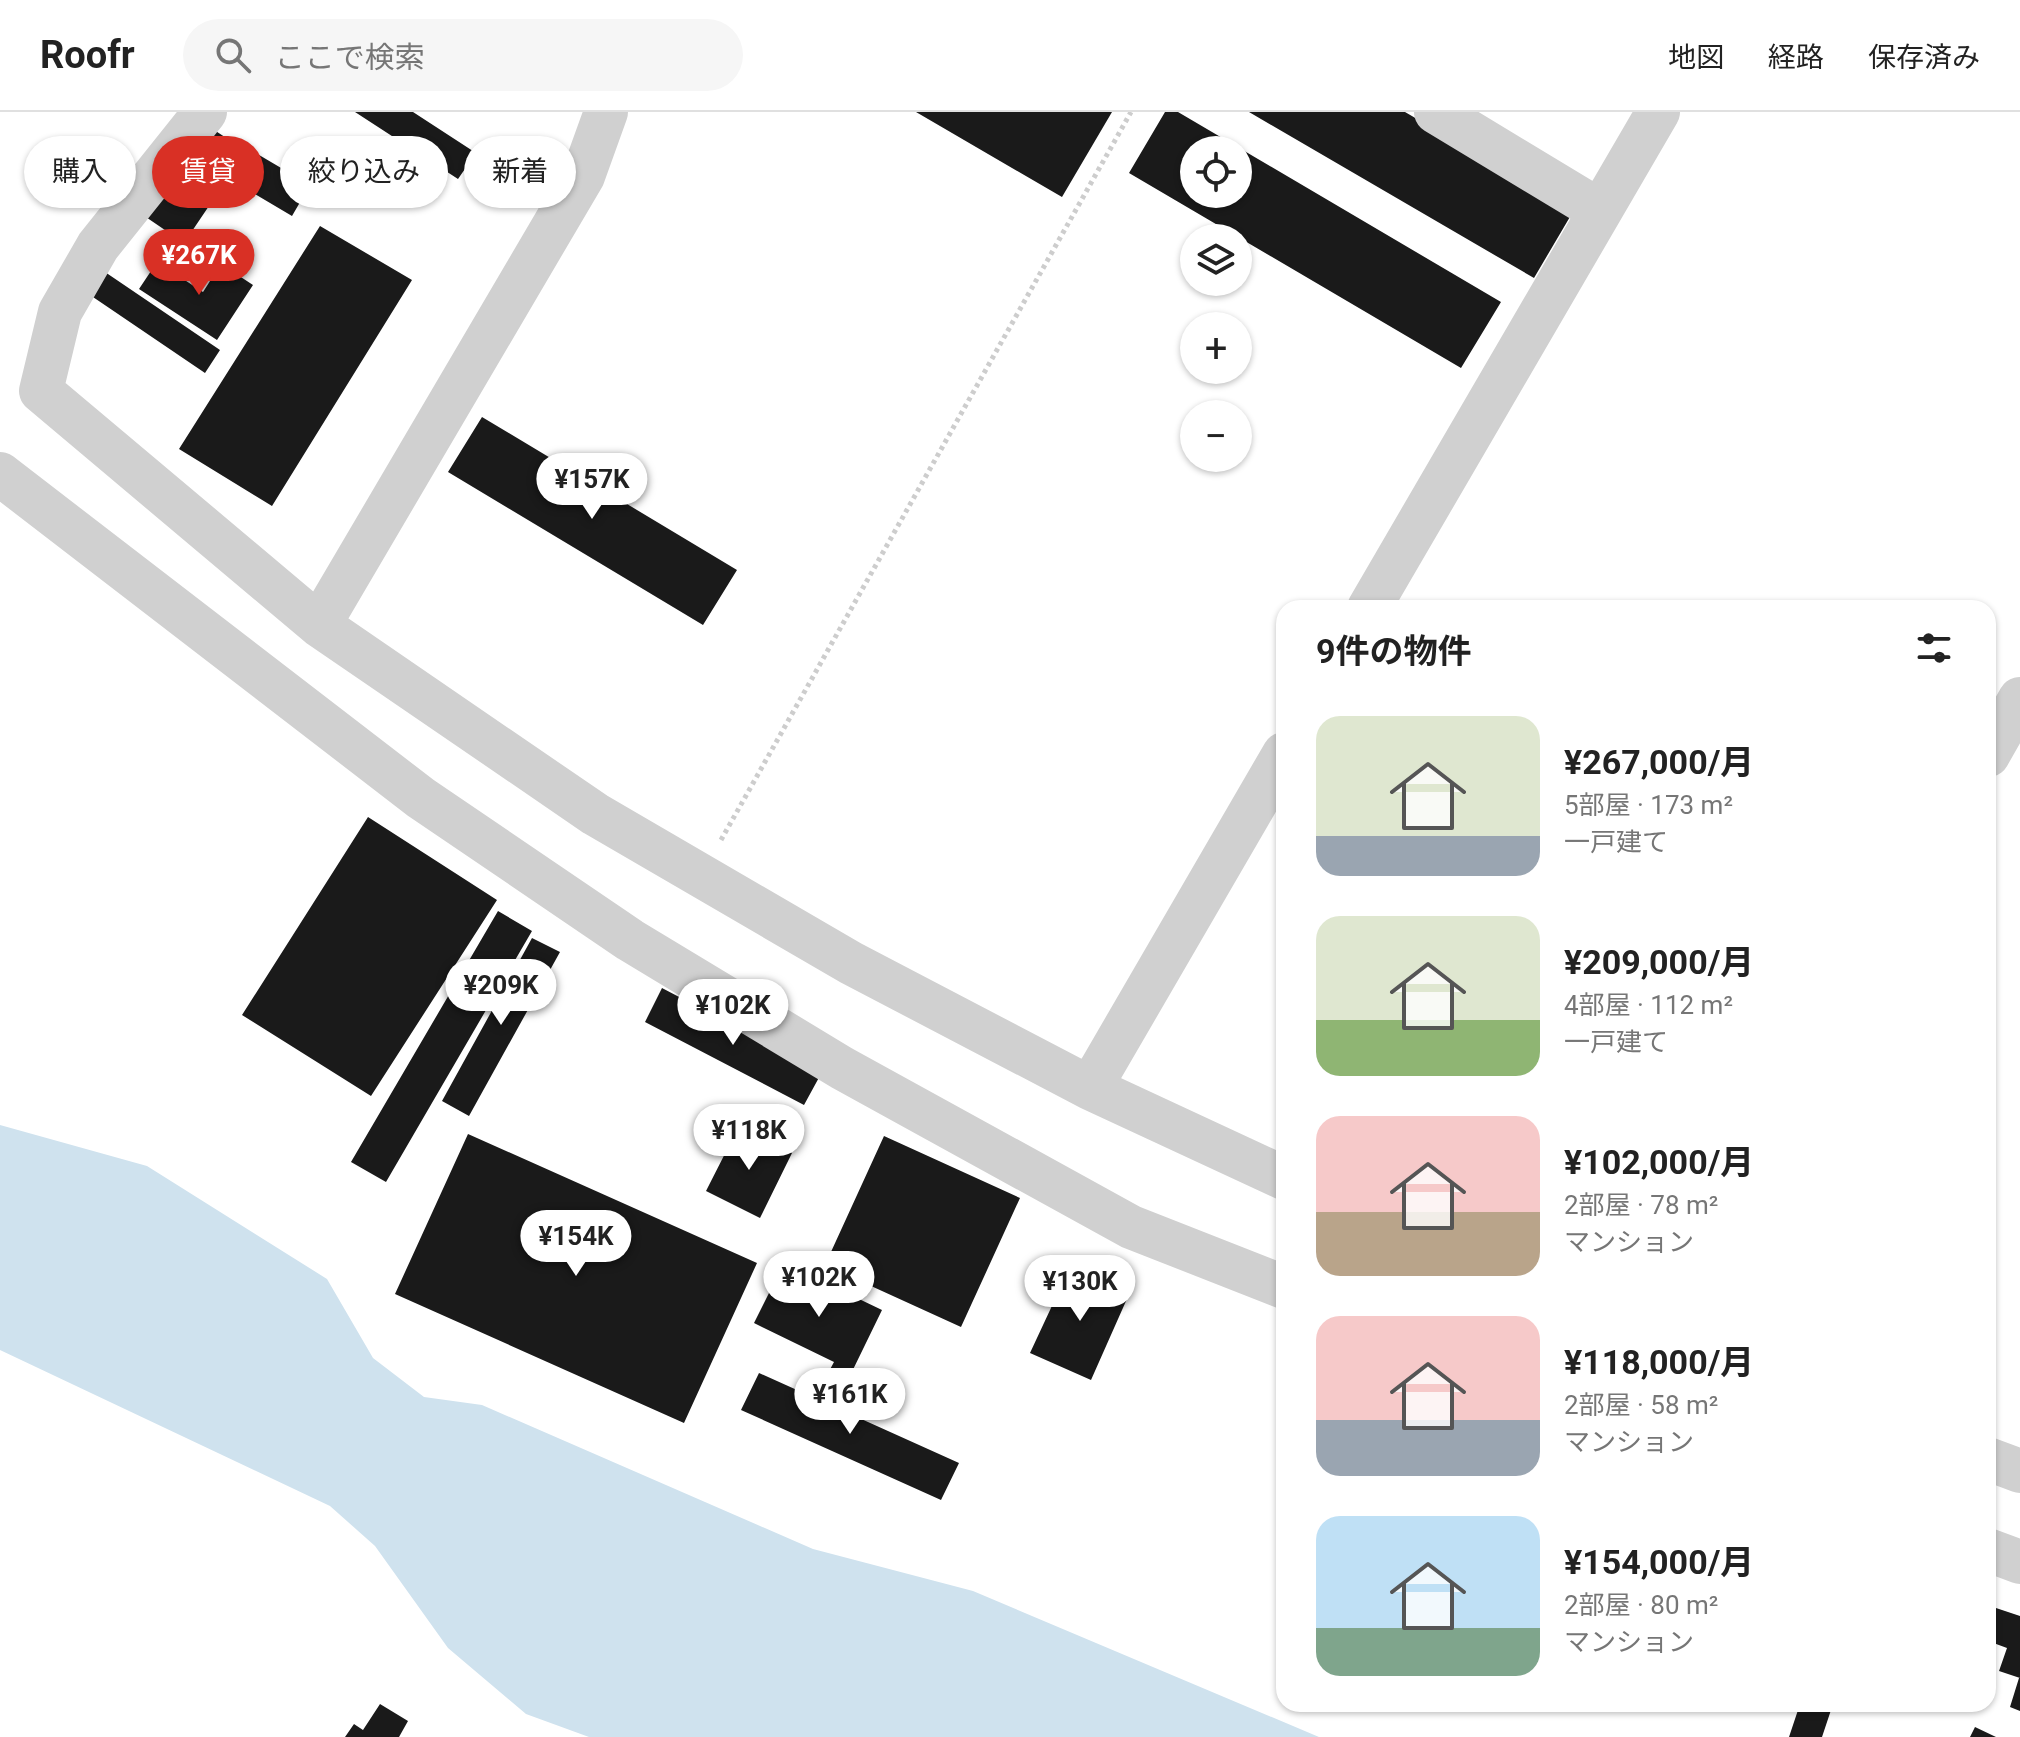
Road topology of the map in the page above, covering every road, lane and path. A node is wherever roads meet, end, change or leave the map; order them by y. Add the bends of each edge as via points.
1 (205, 112) edge
2 (606, 112) edge
3 (1131, 112) edge
4 (1436, 112) edge
5 (1658, 112) edge
6 (1600, 211) junction
7 (0, 474) edge
8 (1374, 600) edge
9 (319, 625) junction
10 (2020, 699) edge
11 (1996, 741) edge
12 (1276, 768) edge
13 (701, 875) junction
14 (1090, 1088) junction
15 (1276, 1174) edge
16 (1276, 1284) edge
17 (1996, 1462) edge
18 (2020, 1471) edge
19 (1996, 1553) edge
20 (2020, 1562) edge

1 - 9 street via 98,246 60,312 41,391
2 - 9 street via 583,176
3 - 13 path
4 - 6 street
5 - 6 street
6 - 8 street
7 - 16 street via 421,798 630,940 842,1068 1131,1227
9 - 13 street via 595,814
10 - 11 street
12 - 14 street
13 - 14 street via 851,963
14 - 15 street
17 - 18 street
19 - 20 street

